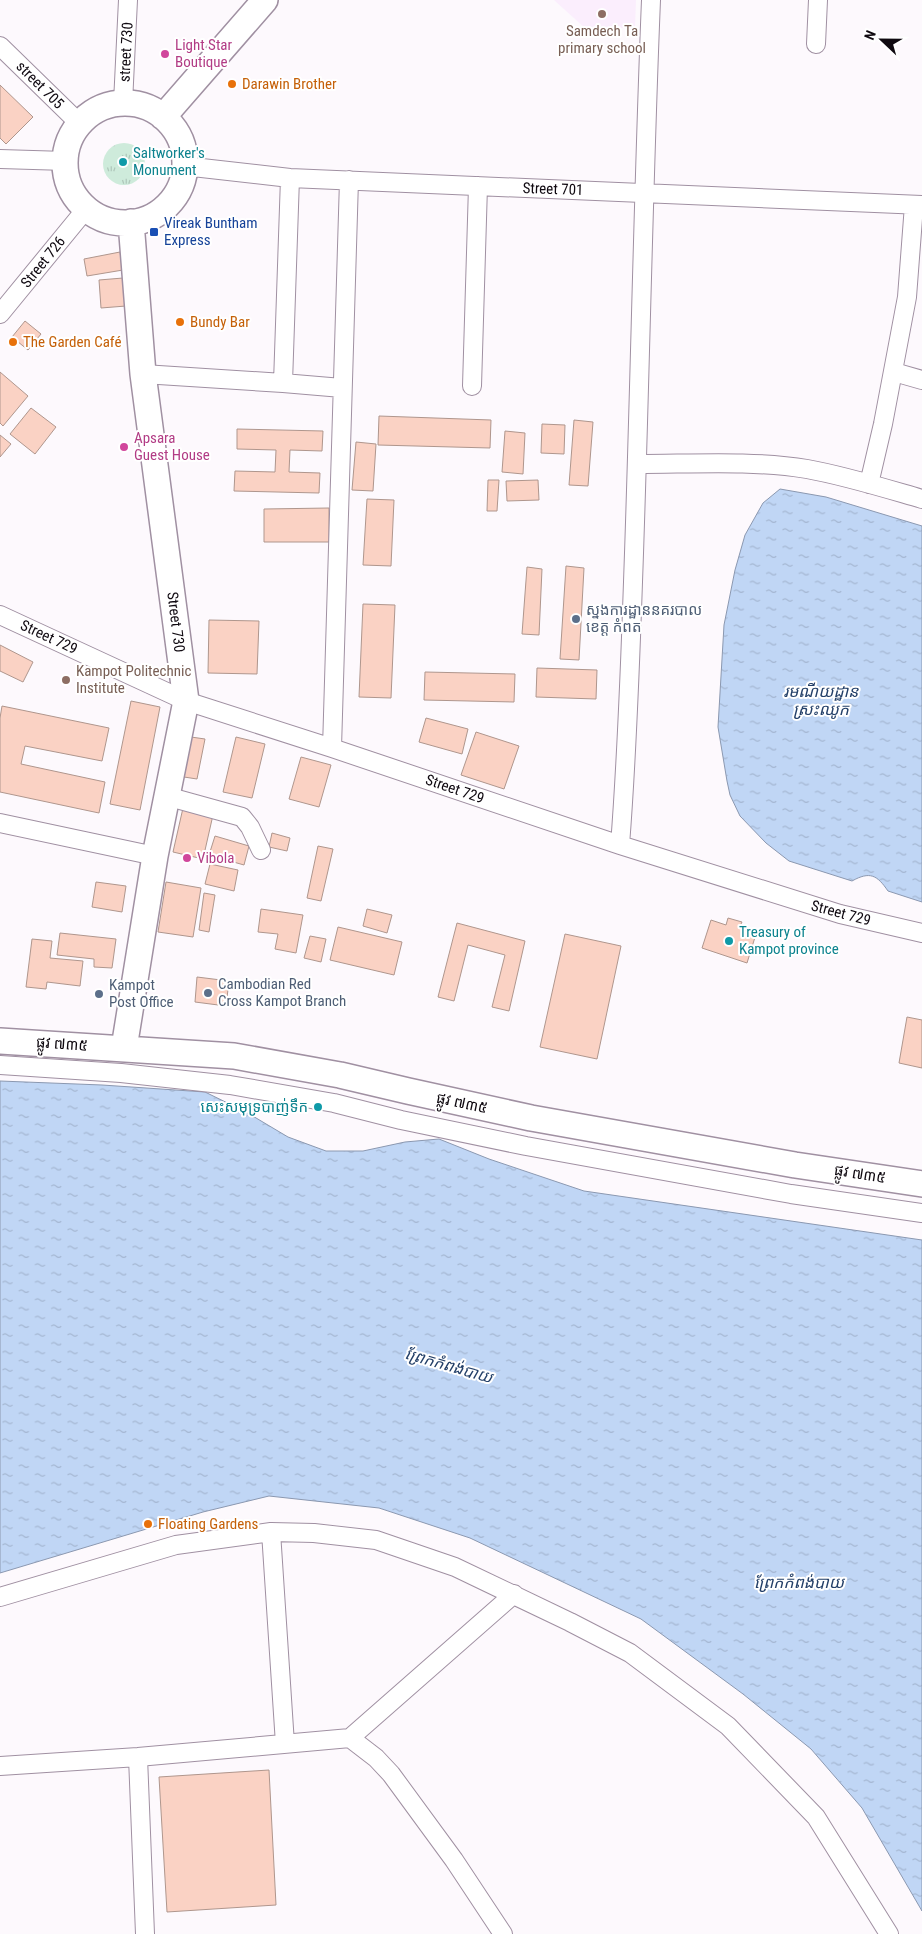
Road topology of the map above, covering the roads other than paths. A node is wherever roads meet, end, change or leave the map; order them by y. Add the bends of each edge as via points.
1 (128, 0) edge
2 (265, 0) edge
3 (651, 0) edge
4 (818, 0) edge
5 (816, 44) dead end
6 (0, 46) edge
7 (123, 103) junction
8 (163, 117) junction
9 (80, 124) junction
10 (0, 159) edge
11 (66, 161) junction
12 (184, 166) junction
13 (290, 178) junction
14 (349, 180) junction
15 (478, 186) junction
16 (644, 193) junction
17 (918, 205) edge
18 (86, 209) junction
19 (131, 222) junction
20 (0, 314) edge
21 (894, 372) junction
22 (143, 374) junction
23 (922, 380) edge
24 (283, 383) junction
25 (472, 386) dead end
26 (342, 388) junction
27 (638, 464) junction
28 (869, 484) junction
29 (922, 499) edge
30 (0, 614) edge
31 (186, 701) junction
32 (332, 748) junction
33 (166, 796) junction
34 (0, 823) edge
35 (620, 845) junction
36 (261, 850) dead end
37 (155, 856) junction
38 (922, 933) edge
39 (0, 1041) edge
40 (124, 1048) junction
41 (0, 1065) edge
42 (922, 1184) edge
43 (922, 1213) edge
44 (271, 1532) junction
45 (514, 1594) junction
46 (0, 1597) edge
47 (350, 1738) junction
48 (286, 1744) junction
49 (138, 1757) junction
50 (0, 1766) edge
51 (145, 1934) edge
52 (503, 1934) edge
53 (889, 1934) edge

1 - 7 street, street 730
2 - 8 street
3 - 16 street
4 - 5 street
6 - 9 street, street 705
7 - 8 street via 143,106
7 - 9 street via 101,108
8 - 12 street via 179,137 184,151
9 - 11 street via 69,142
10 - 11 street
11 - 18 street via 69,183
12 - 13 street, Street 701
12 - 19 street via 179,188 167,205 154,215
13 - 14 street, Street 701
13 - 24 street
14 - 15 street, Street 701
14 - 26 street
15 - 16 street, Street 701
15 - 25 street
16 - 17 street, Street 701
16 - 27 street
17 - 21 street
18 - 19 street via 110,221
18 - 20 street, Street 726
19 - 22 street, Street 730
21 - 23 street
21 - 28 street
22 - 24 street
22 - 31 street, Street 730
24 - 26 street
26 - 32 street
27 - 28 street via 746,464 806,469
27 - 35 street via 626,777
28 - 29 street
30 - 31 street, Street 729
31 - 32 street, Street 729
31 - 33 street, Street 730
32 - 35 street, Street 729
33 - 36 street via 242,817
33 - 37 street, Street 730
34 - 37 street
35 - 38 street, Street 729 via 840,914
37 - 40 street, Street 730
39 - 40 street, ផ្លូវ ៧៣៥
40 - 42 street, ផ្លូវ ៧៣៥ via 272,1062 531,1118
41 - 43 street via 121,1073 248,1088 334,1103 526,1146 791,1194
44 - 45 street via 376,1540 455,1567
44 - 46 street via 176,1545
44 - 48 street
45 - 47 street
45 - 53 street via 630,1653 728,1726 816,1817
47 - 48 street
47 - 52 street via 391,1774
48 - 49 street
49 - 50 street
49 - 51 street

